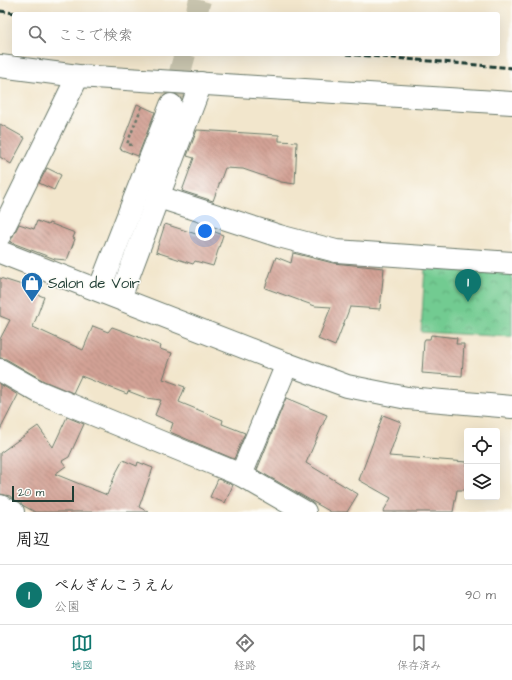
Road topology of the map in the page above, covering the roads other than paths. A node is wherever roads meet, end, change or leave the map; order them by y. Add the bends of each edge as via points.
1 (0, 66) edge
2 (78, 76) junction
3 (201, 83) junction
4 (512, 103) edge
5 (171, 104) tunnel mouth
6 (159, 197) junction
7 (1, 230) edge
8 (0, 252) edge
9 (512, 263) edge
10 (99, 290) junction
11 (120, 298) junction
12 (287, 364) junction
13 (0, 370) edge
14 (512, 407) edge
15 (241, 475) junction
16 (0, 506) edge
17 (13, 512) edge
18 (304, 512) edge

1 - 2 street
2 - 3 street
2 - 7 street
3 - 4 street
3 - 6 street
5 - 10 street
6 - 9 street via 279,236 336,251
6 - 11 street
8 - 10 street
10 - 11 street
11 - 12 street
12 - 14 street via 347,386 407,398
12 - 15 street
13 - 15 street via 39,392
15 - 18 street
16 - 17 street

